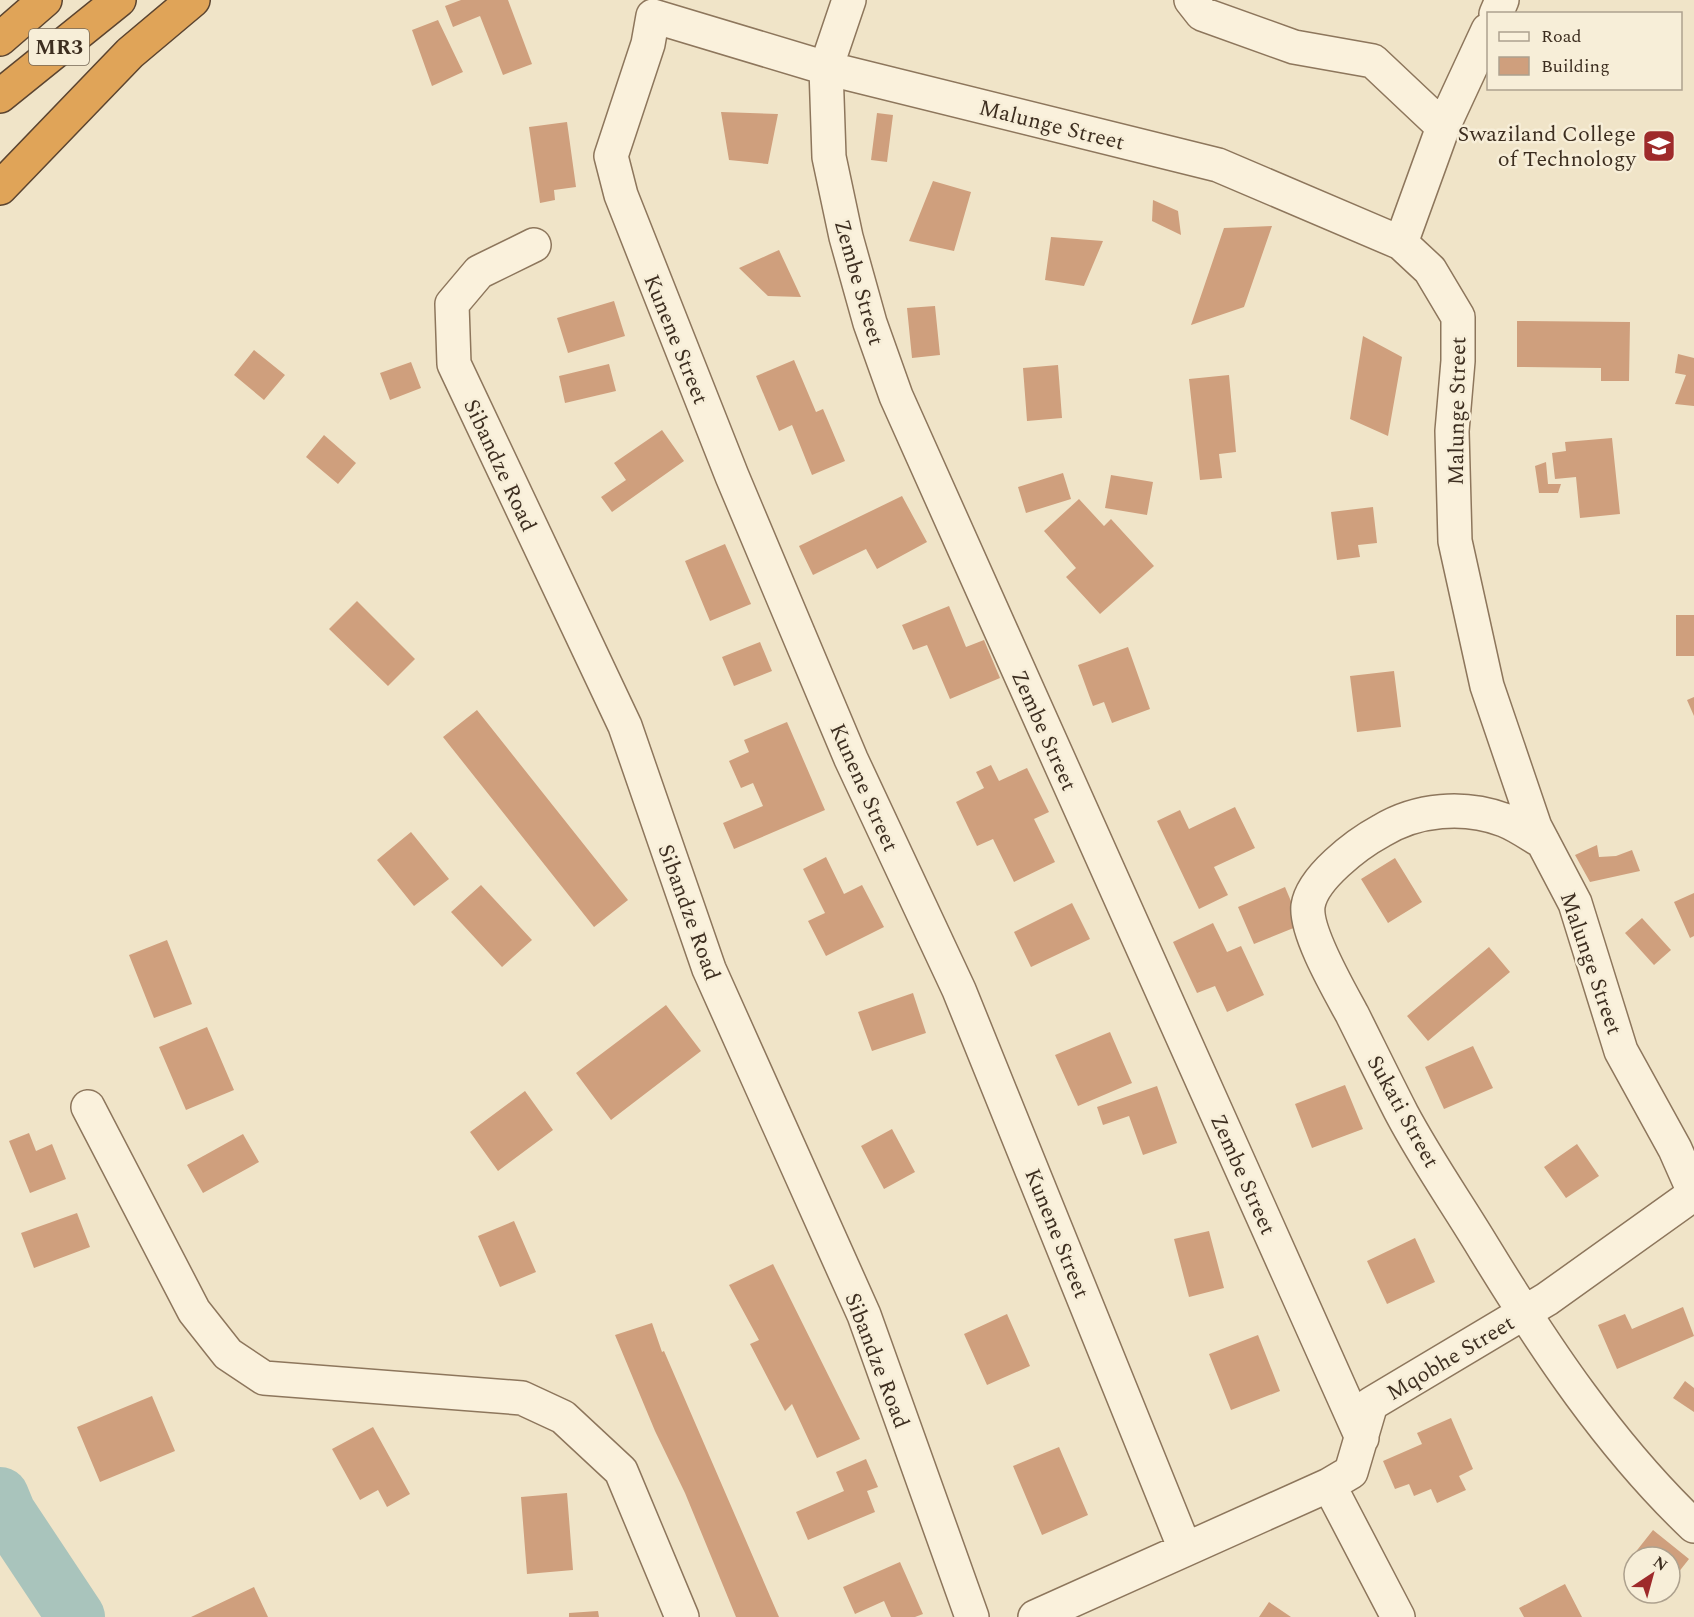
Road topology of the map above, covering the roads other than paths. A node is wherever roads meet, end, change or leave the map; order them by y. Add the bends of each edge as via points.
1 (45, 0) edge
2 (119, 0) edge
3 (193, 0) edge
4 (849, 0) edge
5 (1191, 0) edge
6 (653, 16) joint
7 (1487, 32) edge
8 (0, 39) edge
9 (826, 68) junction
10 (0, 96) edge
11 (1443, 127) junction
12 (0, 188) edge
13 (1401, 243) junction
14 (534, 245) dead end
15 (1543, 842) junction
16 (88, 1107) dead end
17 (1694, 1193) edge
18 (1523, 1313) junction
19 (1362, 1438) junction
20 (1329, 1485) junction
21 (1694, 1526) edge
22 (1185, 1550) junction
23 (682, 1617) edge
24 (972, 1617) edge
25 (1035, 1617) edge
26 (1398, 1617) edge

1 - 8 highway, MR3
2 - 10 highway, MR3
3 - 12 highway via 130,53
4 - 9 street, Zembe Street
5 - 11 street via 1202,14 1294,48 1373,61
6 - 9 street, Malunge Street
6 - 22 street, Kunene Street via 648,44 611,156 621,195 732,476 846,748 959,990
7 - 11 street
9 - 13 street, Malunge Street via 1218,165
9 - 19 street, Zembe Street via 829,157 846,237 896,396
11 - 13 street
13 - 15 street, Malunge Street via 1430,270 1458,317 1452,431 1455,541 1486,686
14 - 24 street, Sibandze Road via 479,272 452,304 454,364 625,726 710,969 864,1315
15 - 17 street, Malunge Street via 1575,903 1621,1051 1675,1149
15 - 18 street, Sukati Street via 1505,820 1468,810 1429,813 1395,822 1364,841 1325,876 1313,890 1308,906 1309,921 1327,964 1403,1116
16 - 23 street via 194,1311 228,1354 264,1378 522,1398 563,1417 621,1471
17 - 18 street, Mqobhe Street
18 - 19 street, Mqobhe Street via 1371,1404
18 - 21 street, Sukati Street via 1576,1391
19 - 20 street, Mqobhe Street via 1351,1472
20 - 22 street, Mqobhe Street
20 - 26 street
22 - 25 street, Mqobhe Street

